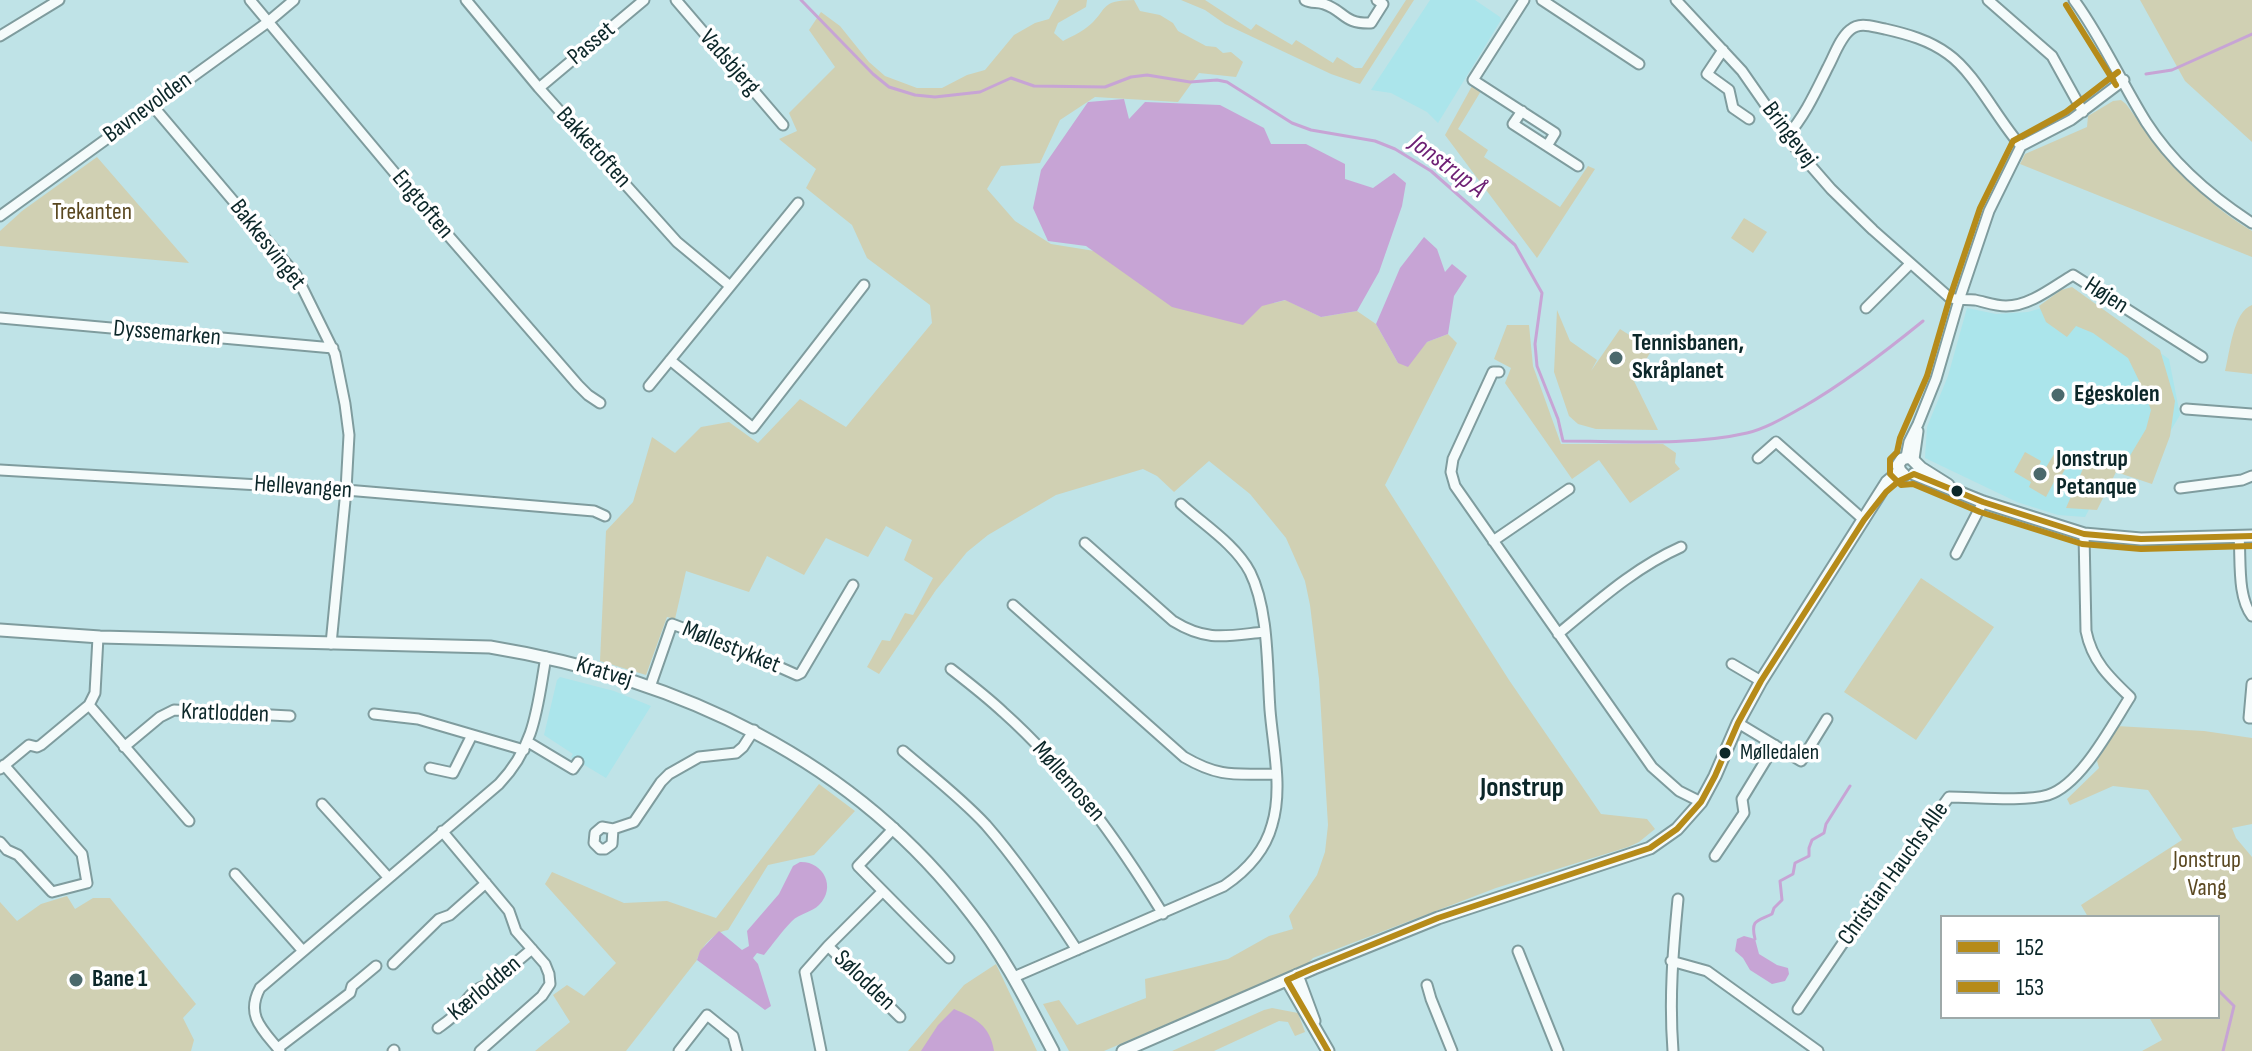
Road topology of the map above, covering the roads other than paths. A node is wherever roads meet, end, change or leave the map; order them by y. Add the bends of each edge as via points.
1 (59, 0) edge
2 (250, 0) edge
3 (294, 0) edge
4 (466, 0) edge
5 (644, 0) edge
6 (676, 0) edge
7 (1305, 0) edge
8 (1377, 0) edge
9 (1524, 0) edge
10 (1542, 0) edge
11 (1676, 0) edge
12 (1988, 0) edge
13 (2074, 0) edge
14 (268, 22) junction
15 (0, 36) edge
16 (1723, 50) junction
17 (1639, 64) dead end
18 (2124, 80) junction
19 (539, 88) junction
20 (152, 105) junction
21 (1522, 111) junction
22 (2083, 112) junction
23 (1749, 119) dead end
24 (783, 125) dead end
25 (1787, 136) junction
26 (1547, 146) junction
27 (2021, 146) junction
28 (1578, 166) dead end
29 (798, 203) dead end
30 (0, 216) edge
31 (2252, 223) edge
32 (1910, 264) junction
33 (864, 285) dead end
34 (730, 286) junction
35 (1959, 300) junction
36 (1866, 308) dead end
37 (0, 318) edge
38 (333, 348) junction
39 (2202, 357) dead end
40 (670, 360) junction
41 (1499, 372) dead end
42 (649, 386) dead end
43 (600, 403) dead end
44 (2186, 409) dead end
45 (2252, 414) edge
46 (1758, 458) dead end
47 (1909, 467) junction
48 (0, 470) edge
49 (2252, 476) edge
50 (2180, 488) dead end
51 (1569, 489) dead end
52 (346, 490) junction
53 (1983, 502) junction
54 (1181, 504) dead end
55 (605, 516) dead end
56 (1864, 520) junction
57 (2084, 534) junction
58 (2239, 536) junction
59 (2252, 536) edge
60 (1493, 541) junction
61 (1085, 543) dead end
62 (1681, 547) dead end
63 (1956, 554) dead end
64 (853, 585) dead end
65 (1013, 605) dead end
66 (2252, 616) edge
67 (0, 630) edge
68 (1264, 632) junction
69 (1558, 634) junction
70 (98, 637) junction
71 (331, 644) junction
72 (546, 657) junction
73 (1732, 664) dead end
74 (951, 669) dead end
75 (1761, 681) junction
76 (2252, 684) edge
77 (650, 687) junction
78 (89, 705) junction
79 (374, 714) dead end
80 (290, 716) dead end
81 (2252, 718) edge
82 (1827, 719) dead end
83 (1738, 723) junction
84 (754, 730) junction
85 (472, 735) junction
86 (1775, 745) junction
87 (526, 746) junction
88 (124, 747) junction
89 (903, 751) dead end
90 (578, 762) dead end
91 (2, 767) edge
92 (430, 768) dead end
93 (1275, 774) junction
94 (1701, 802) junction
95 (322, 804) dead end
96 (189, 821) dead end
97 (894, 828) junction
98 (613, 829) dead end
99 (442, 831) junction
100 (0, 842) edge
101 (1715, 856) dead end
102 (235, 874) dead end
103 (388, 877) junction
104 (486, 883) junction
105 (882, 892) junction
106 (1678, 899) dead end
107 (1163, 914) junction
108 (828, 946) junction
109 (532, 949) junction
110 (1077, 950) junction
111 (303, 951) junction
112 (1518, 951) dead end
113 (949, 958) dead end
114 (1671, 961) junction
115 (393, 964) dead end
116 (376, 966) dead end
117 (1014, 977) junction
118 (1292, 978) junction
119 (1427, 985) dead end
120 (1798, 1009) dead end
121 (900, 1017) dead end
122 (438, 1028) dead end
123 (279, 1050) edge
124 (480, 1051) edge
125 (679, 1051) edge
126 (737, 1051) edge
127 (821, 1051) edge
128 (1053, 1051) edge
129 (1123, 1051) edge
130 (1328, 1051) edge
131 (1452, 1051) edge
132 (1558, 1051) edge
133 (1673, 1051) edge
134 (1818, 1051) edge

1 - 15 street
2 - 14 street, Engtoften
3 - 14 street, Bavnevolden
4 - 19 street, Bakketoften
5 - 19 street, Passet
6 - 24 street, Vadsbjerg
7 - 8 street via 1323,3 1355,24 1371,23 1383,4
9 - 21 street via 1473,80
10 - 17 street
11 - 16 street, Bringevej
12 - 22 street via 2052,56
13 - 18 street
14 - 20 street, Bavnevolden
14 - 43 street, Engtoften via 481,275
16 - 23 street via 1707,74 1729,90 1733,108
16 - 25 street, Bringevej
18 - 22 street
18 - 31 street via 2170,154 2225,206
19 - 34 street, Bakketoften via 677,242
20 - 30 street, Bavnevolden
20 - 38 street, Bakkesvinget via 296,275
21 - 26 street via 1555,133
21 - 26 street via 1513,124
22 - 27 street
25 - 27 street via 1838,47 1862,24 1906,34 1951,56
25 - 32 street, Bringevej via 1846,204
26 - 28 street
27 - 35 street via 1989,211
29 - 34 street
32 - 35 street, Bringevej
32 - 36 street
33 - 40 street via 753,428
34 - 40 street
35 - 39 street, Højen via 2017,304 2073,275
35 - 47 street
37 - 38 street, Dyssemarken
38 - 52 street, Bakkesvinget via 349,435
40 - 42 street
41 - 60 street via 1493,372 1451,472
44 - 45 street
46 - 56 street via 1776,442
47 - 53 street
47 - 56 street via 1887,482
48 - 52 street, Hellevangen
49 - 50 street
51 - 60 street
52 - 55 street, Hellevangen
52 - 71 street, Bakkesvinget
53 - 57 street
53 - 63 street
54 - 68 street via 1235,551 1249,572
56 - 75 street
57 - 58 street via 2141,539
57 - 120 street, Christian Hauchs Alle via 2089,645 2104,672 2130,697 2084,767 2051,794 1949,797
58 - 59 street
58 - 66 street via 2244,597
60 - 69 street
61 - 68 street via 1189,631 1221,637
62 - 69 street via 1631,575
64 - 77 street, Møllestykket via 801,673 672,624
65 - 93 street via 1184,757 1226,774
67 - 70 street, Kratvej
68 - 93 street
69 - 94 street via 1652,767
70 - 71 street, Kratvej
70 - 78 street via 95,693
71 - 72 street, Kratvej via 478,646
72 - 77 street, Kratvej
72 - 87 street
73 - 75 street
74 - 107 street, Møllemosen via 1004,712 1083,798
75 - 83 street
76 - 81 street
77 - 84 street, Kratvej
78 - 88 street
78 - 91 street via 41,745 29,745
79 - 85 street via 418,719
80 - 88 street, Kratlodden via 174,710
82 - 86 street via 1801,761
83 - 86 street
83 - 94 street
84 - 97 street, Kratvej via 841,785
84 - 98 street via 736,753 699,757 669,774 634,822
85 - 87 street
85 - 92 street via 453,773
86 - 101 street via 1742,799 1744,813
87 - 90 street via 573,769
87 - 99 street via 515,768
88 - 96 street
89 - 110 street via 985,825
91 - 100 street via 82,854 87,883 52,892
93 - 107 street via 1272,827 1261,850 1224,886
94 - 118 street via 1650,848 1438,918
95 - 103 street
97 - 105 street via 858,866
97 - 117 street, Kratvej via 952,888
99 - 103 street
99 - 104 street, Kærlodden
102 - 111 street
103 - 111 street
104 - 109 street, Kærlodden
104 - 115 street
105 - 108 street, Sølodden
105 - 113 street
106 - 114 street
107 - 110 street
108 - 121 street, Sølodden
108 - 127 street, Sølodden via 805,972
109 - 122 street, Kærlodden
109 - 124 street, Kærlodden via 545,964 550,984
110 - 117 street
111 - 123 street via 260,988 255,999 256,1022
112 - 132 street
114 - 133 street
114 - 134 street via 1707,971
116 - 123 street
117 - 128 street, Kratvej
118 - 129 street
118 - 130 street
119 - 131 street
125 - 126 street via 707,1015 733,1036

